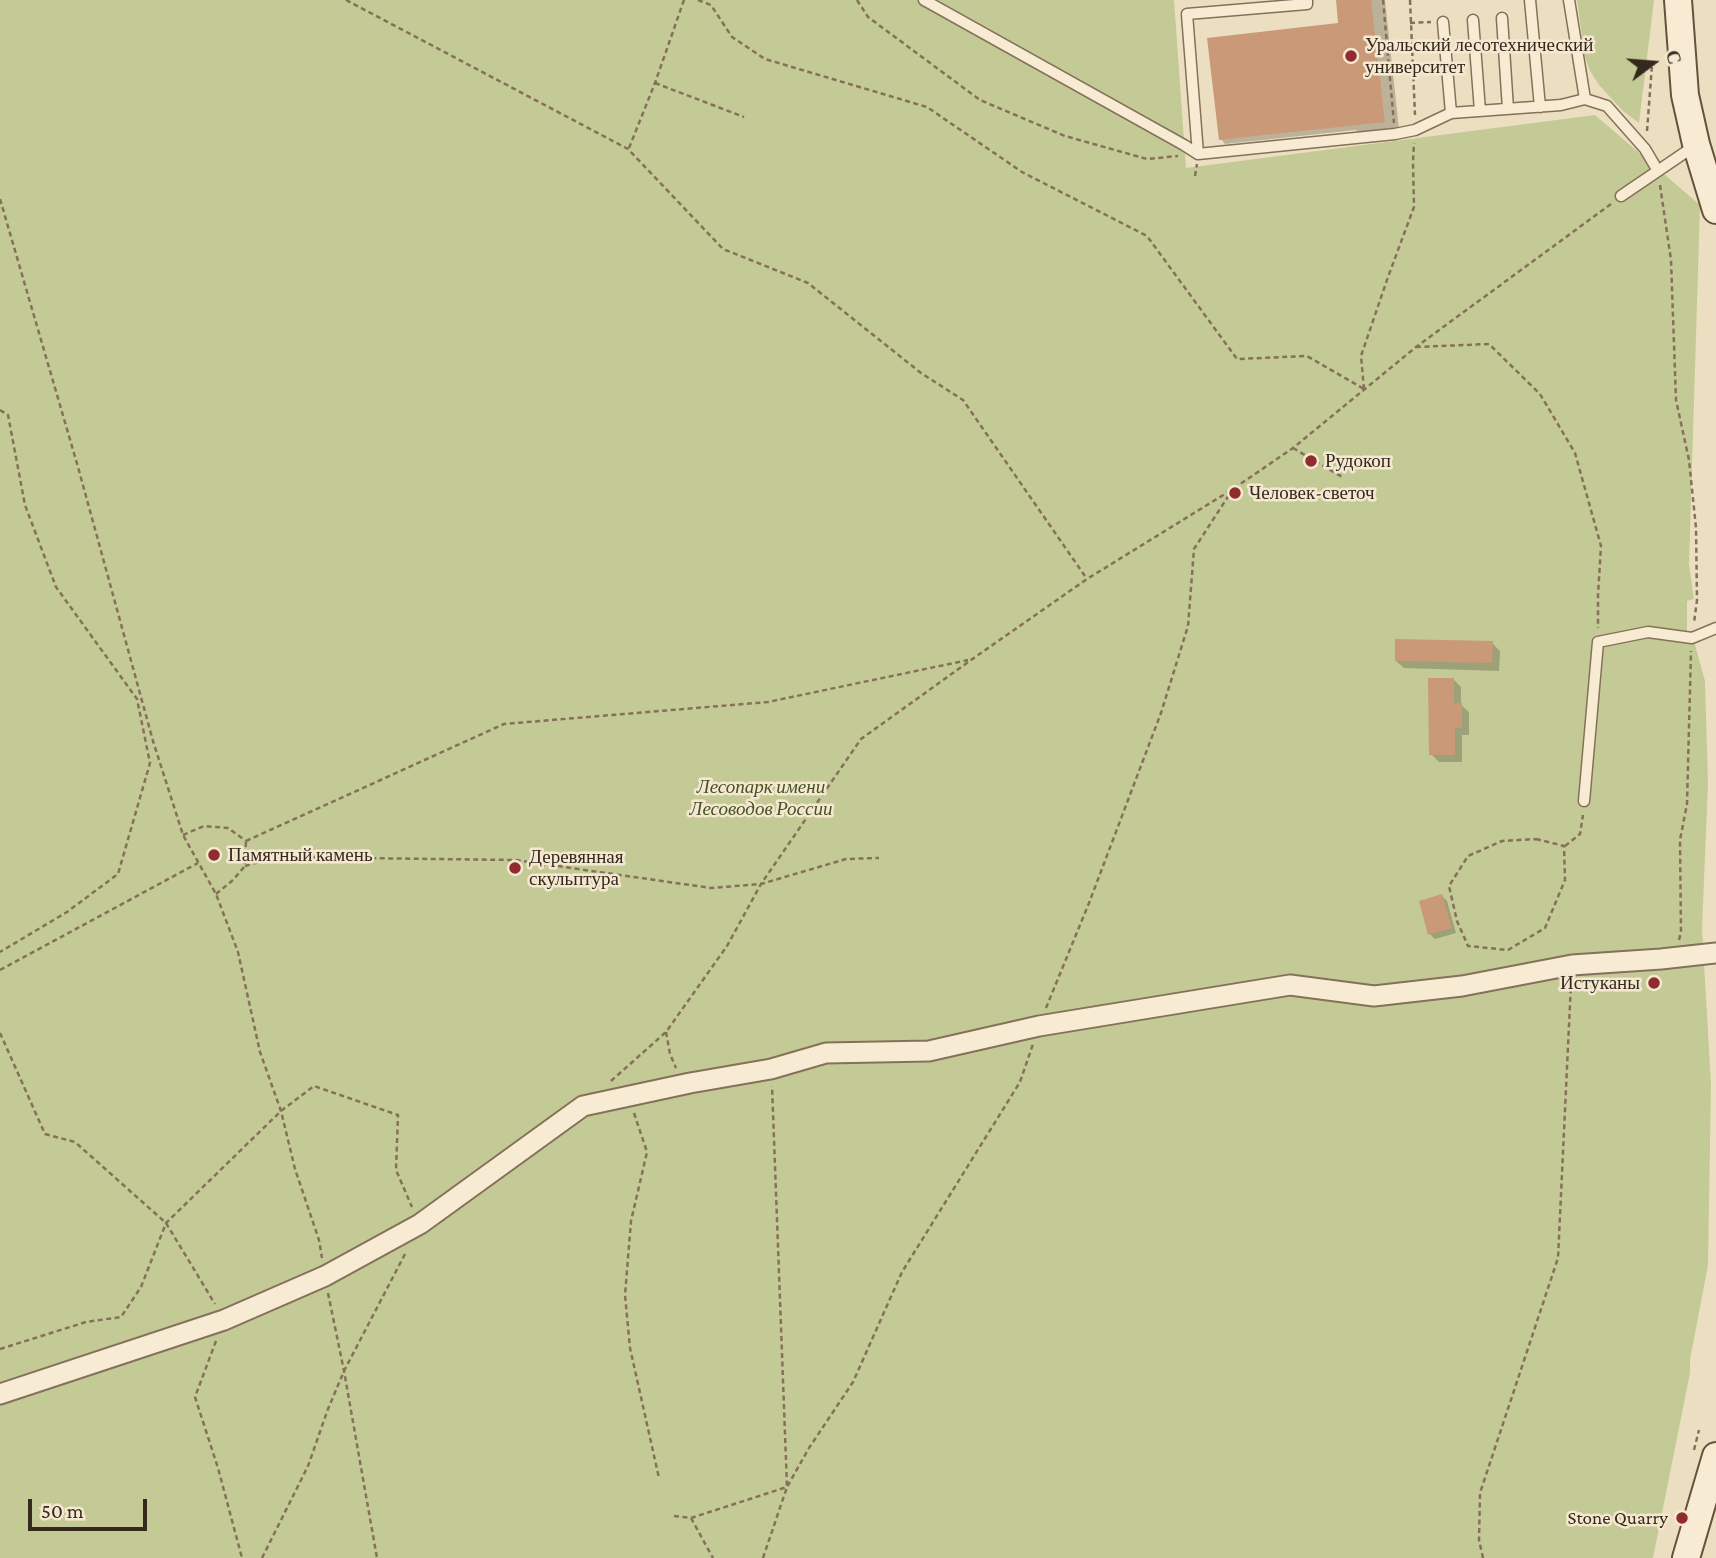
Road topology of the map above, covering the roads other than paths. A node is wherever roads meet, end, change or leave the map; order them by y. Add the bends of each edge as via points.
1 (924, 0) edge
2 (1307, 0) edge
3 (1530, 0) edge
4 (1569, 0) edge
5 (1678, 0) edge
6 (1502, 18) dead end
7 (1473, 20) dead end
8 (1443, 22) dead end
9 (1585, 99) junction
10 (1540, 107) junction
11 (1508, 109) junction
12 (1480, 111) junction
13 (1451, 113) junction
14 (1696, 144) junction
15 (1198, 154) junction
16 (1658, 171) junction
17 (1621, 196) road end
18 (1716, 210) edge
19 (1716, 628) edge
20 (1584, 801) road end
21 (1716, 953) edge
22 (0, 1394) edge
23 (1716, 1457) edge
24 (1686, 1558) edge

1 - 15 lane
2 - 15 lane via 1307,4 1187,14
3 - 10 lane
4 - 9 lane
5 - 14 main road via 1685,95
6 - 11 lane
7 - 12 lane
8 - 13 lane
9 - 10 lane
9 - 16 lane via 1606,106 1645,149
10 - 11 lane
11 - 12 lane
12 - 13 lane
13 - 15 lane via 1395,134
14 - 16 lane
14 - 18 main road
16 - 17 lane
19 - 20 lane via 1692,638 1648,632 1598,642
21 - 22 street via 1572,965 1462,986 1374,996 1290,985 1039,1026 929,1051 826,1053 771,1069 583,1107 420,1224 325,1276 224,1320
23 - 24 main road

